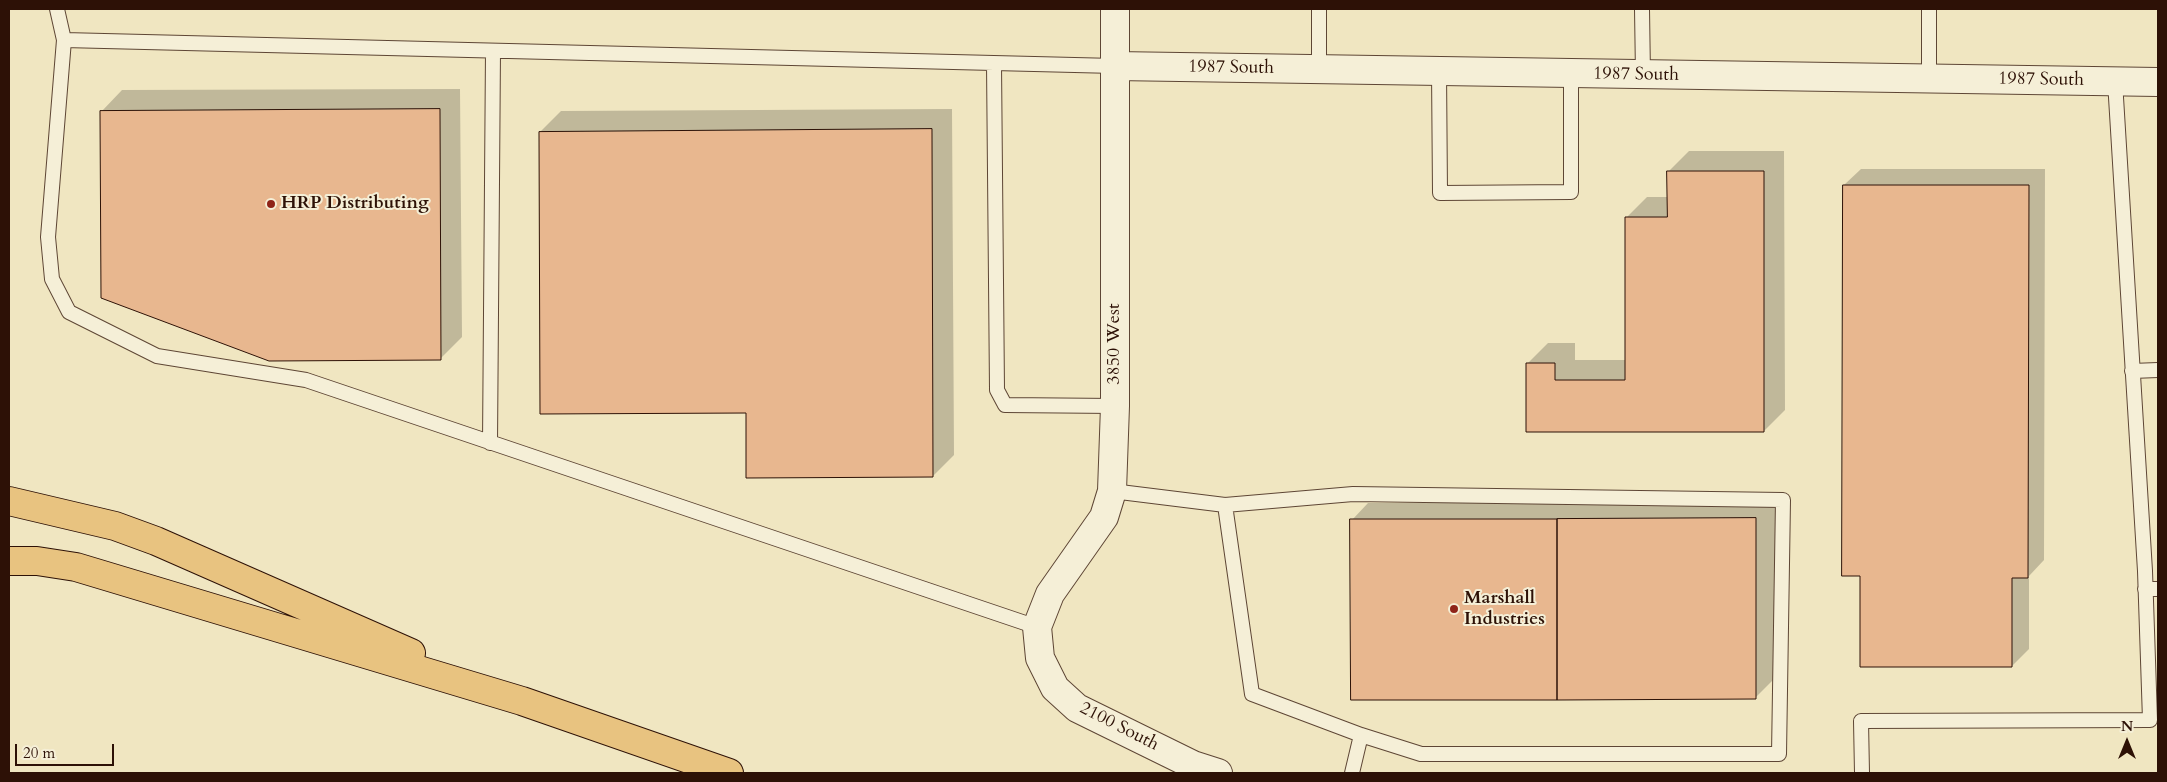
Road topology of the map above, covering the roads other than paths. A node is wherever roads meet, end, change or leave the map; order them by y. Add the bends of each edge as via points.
1 (57, 9) edge
2 (1114, 9) edge
3 (1319, 9) edge
4 (1642, 9) edge
5 (1929, 9) edge
6 (64, 40) junction
7 (493, 50) junction
8 (994, 64) junction
9 (1114, 66) junction
10 (1319, 70) junction
11 (1439, 71) junction
12 (1570, 74) junction
13 (1643, 75) junction
14 (1930, 78) junction
15 (2115, 81) junction
16 (2158, 82) edge
17 (2132, 370) junction
18 (2158, 370) edge
19 (1114, 406) junction
20 (490, 443) junction
21 (1112, 490) junction
22 (9, 502) edge
23 (1224, 505) junction
24 (9, 562) edge
25 (2152, 589) edge
26 (1036, 627) junction
27 (522, 702) junction
28 (1361, 736) junction
29 (729, 773) edge
30 (1218, 773) edge
31 (1352, 773) edge
32 (1862, 773) edge

1 - 6 lane
2 - 9 street, 3850 West
3 - 10 lane
4 - 13 lane
5 - 14 lane
6 - 7 lane
6 - 20 lane via 48,237 52,279 69,312 157,356 306,380
7 - 8 lane
7 - 20 lane
8 - 9 lane
8 - 19 lane via 997,390 1005,404
9 - 10 street, 1987 South
9 - 19 street, 3850 West
10 - 11 street, 1987 South
11 - 12 street, 1987 South
11 - 12 lane via 1440,193 1571,192
12 - 13 street, 1987 South
13 - 14 street, 1987 South
14 - 15 street, 1987 South
15 - 16 street, 1987 South
15 - 17 lane
17 - 18 lane
17 - 25 lane
19 - 21 street, 3850 West
20 - 26 lane
21 - 23 lane
21 - 26 street, 3850 West via 1104,517 1050,594
22 - 27 highway via 115,526 156,541
23 - 28 lane via 1252,694
23 - 28 lane via 1352,494 1783,500 1779,754 1421,754
24 - 27 highway via 36,561 76,567
25 - 32 lane via 2150,720 1862,721
26 - 30 street, 2100 South via 1040,658 1055,688 1077,708
27 - 29 highway
28 - 31 lane

